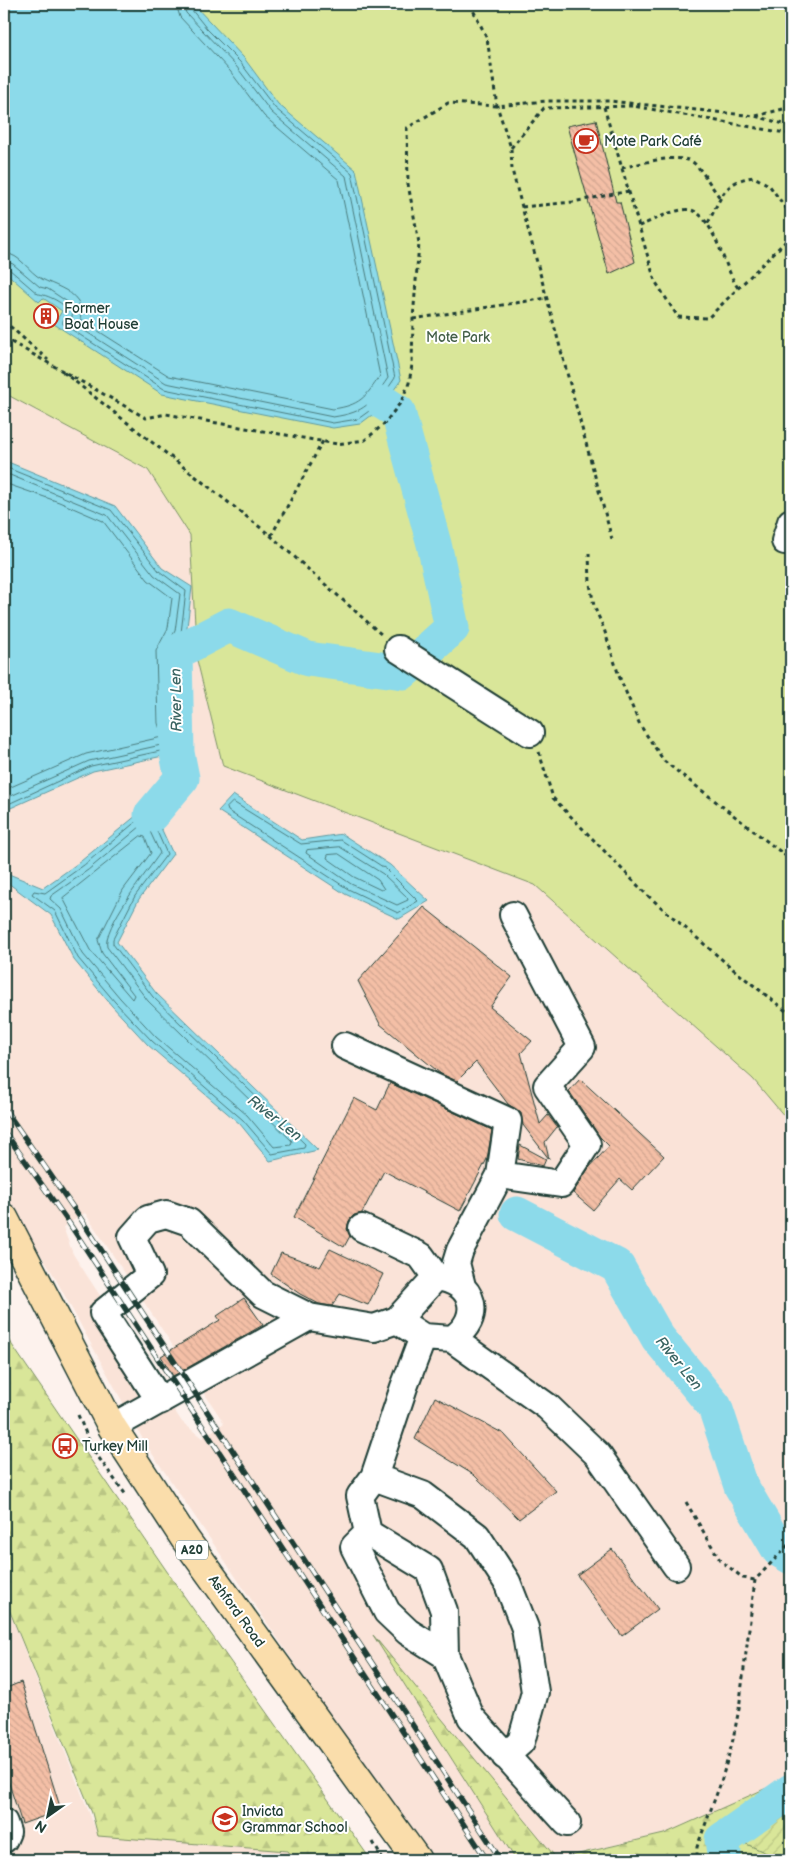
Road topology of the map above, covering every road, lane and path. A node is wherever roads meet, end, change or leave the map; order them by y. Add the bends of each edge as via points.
1 (470, 4) edge
2 (497, 106) junction
3 (604, 107) junction
4 (791, 107) edge
5 (755, 116) junction
6 (791, 126) edge
7 (791, 134) edge
8 (510, 148) junction
9 (622, 168) junction
10 (628, 191) junction
11 (721, 199) junction
12 (522, 207) junction
13 (791, 215) edge
14 (708, 223) junction
15 (639, 226) junction
16 (791, 236) edge
17 (738, 288) junction
18 (547, 298) junction
19 (413, 319) junction
20 (4, 321) edge
21 (4, 338) edge
22 (54, 366) junction
23 (323, 442) junction
24 (270, 536) junction
25 (612, 539) dead end
26 (589, 554) dead end
27 (398, 649) joint
28 (533, 738) joint
29 (791, 860) edge
30 (513, 915) dead end
31 (791, 1015) edge
32 (345, 1046) dead end
33 (500, 1174) junction
34 (4, 1218) edge
35 (362, 1228) dead end
36 (436, 1277) junction
37 (462, 1286) junction
38 (308, 1317) junction
39 (397, 1320) junction
40 (423, 1337) junction
41 (452, 1339) junction
42 (160, 1401) junction
43 (112, 1427) junction
44 (374, 1477) junction
45 (686, 1502) dead end
46 (368, 1533) junction
47 (791, 1542) edge
48 (676, 1566) dead end
49 (755, 1580) junction
50 (445, 1656) junction
51 (505, 1756) junction
52 (4, 1822) edge
53 (567, 1823) dead end
54 (4, 1839) edge
55 (417, 1860) edge
56 (705, 1860) edge

1 - 2 path via 486,38
2 - 5 path via 609,101
2 - 8 path
2 - 19 path via 448,103 407,128 408,184 419,243
3 - 7 path via 633,106
3 - 8 path via 544,108
3 - 9 path
4 - 5 path
5 - 6 path
8 - 12 path
9 - 10 path
9 - 11 path via 672,158 687,159
10 - 12 path via 573,202
10 - 15 path
11 - 13 path via 733,182 754,176 769,185
11 - 14 path
12 - 18 path
14 - 15 path via 690,210
14 - 17 path
15 - 17 path via 655,281 678,317 708,318
16 - 17 path
18 - 19 path
18 - 25 path
19 - 23 path via 409,383 391,416 365,440 337,444
20 - 22 path
21 - 22 path
22 - 23 path via 146,418 166,414
22 - 24 path
23 - 24 path
24 - 27 path
26 - 29 path via 594,606 628,701 653,747 664,761
27 - 28 lane
28 - 31 path via 553,798 646,894
30 - 33 lane via 582,1048 547,1086 587,1144 561,1184
32 - 33 lane via 508,1121
33 - 37 lane via 460,1250 456,1263
34 - 43 main road, Ashford Road / A20
35 - 36 lane via 421,1256
36 - 37 lane via 448,1278
36 - 39 lane
37 - 41 lane via 469,1295 470,1318 466,1328
38 - 39 lane via 374,1328
38 - 42 lane
38 - 42 lane via 263,1294 189,1222 166,1214 148,1220 132,1237 150,1275 102,1313
39 - 40 lane
40 - 41 lane
40 - 44 lane
41 - 48 lane via 548,1407 598,1456
42 - 43 lane
43 - 55 main road, Ashford Road / A20 via 184,1539
44 - 46 lane via 360,1496
44 - 51 lane via 423,1494 469,1530 507,1582 525,1628 534,1692 521,1742
45 - 49 path via 720,1560 743,1578
46 - 50 lane via 429,1570 444,1610
46 - 50 lane via 354,1547 386,1612 408,1632
47 - 49 path
49 - 56 path via 732,1744 697,1847 697,1855
50 - 51 lane via 471,1717
51 - 53 lane
52 - 54 lane via 7,1832

